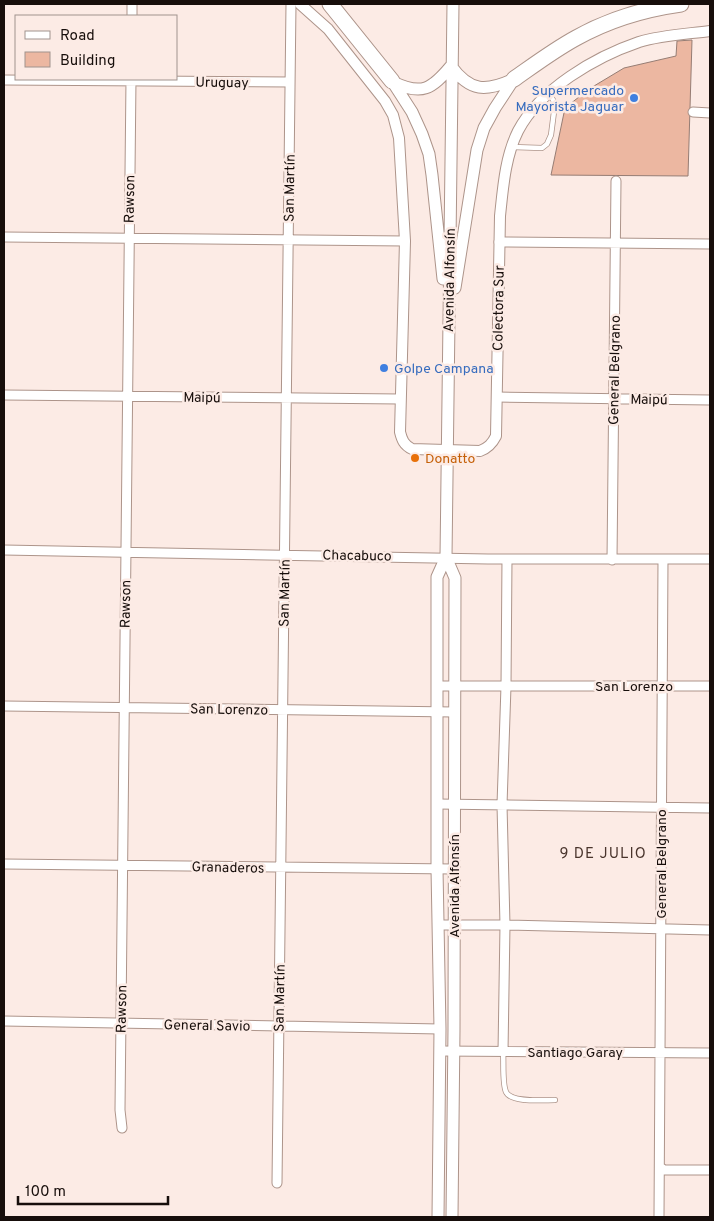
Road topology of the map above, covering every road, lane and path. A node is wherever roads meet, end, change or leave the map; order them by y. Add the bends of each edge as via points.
1 (291, 4) edge
2 (300, 4) edge
3 (330, 4) edge
4 (453, 4) edge
5 (682, 4) edge
6 (710, 32) edge
7 (451, 66) junction
8 (514, 79) junction
9 (4, 80) edge
10 (131, 80) edge
11 (392, 81) junction
12 (290, 82) junction
13 (548, 93) junction
14 (693, 112) dead end
15 (710, 112) edge
16 (512, 147) junction
17 (616, 181) dead end
18 (4, 236) edge
19 (129, 238) junction
20 (288, 239) junction
21 (405, 241) junction
22 (499, 242) junction
23 (615, 243) junction
24 (710, 244) edge
25 (449, 328) junction
26 (4, 394) edge
27 (127, 396) junction
28 (497, 397) junction
29 (286, 398) junction
30 (400, 399) junction
31 (614, 399) junction
32 (710, 400) edge
33 (448, 451) junction
34 (4, 550) edge
35 (126, 552) junction
36 (284, 554) junction
37 (446, 557) junction
38 (507, 559) junction
39 (710, 559) edge
40 (612, 560) junction
41 (663, 560) junction
42 (438, 686) junction
43 (455, 686) junction
44 (506, 686) junction
45 (662, 686) junction
46 (710, 686) edge
47 (4, 706) edge
48 (124, 708) junction
49 (282, 710) junction
50 (438, 712) junction
51 (454, 712) junction
52 (437, 804) junction
53 (454, 804) junction
54 (502, 805) junction
55 (661, 808) junction
56 (710, 808) edge
57 (4, 864) edge
58 (122, 866) junction
59 (280, 868) junction
60 (437, 869) junction
61 (453, 869) junction
62 (439, 925) junction
63 (454, 925) junction
64 (505, 925) junction
65 (660, 930) junction
66 (710, 930) edge
67 (4, 1021) edge
68 (120, 1023) junction
69 (279, 1026) junction
70 (440, 1029) junction
71 (440, 1052) junction
72 (454, 1052) junction
73 (503, 1052) junction
74 (659, 1053) junction
75 (710, 1053) edge
76 (555, 1100) dead end
77 (122, 1128) dead end
78 (660, 1167) junction
79 (710, 1170) edge
80 (277, 1183) dead end
81 (438, 1217) edge
82 (452, 1217) edge
83 (660, 1217) edge

1 - 12 street, San Martín
2 - 21 street, Colectora Sur via 328,29 393,115 399,138
3 - 11 highway
4 - 7 main road, Avenida Alfonsín
5 - 8 highway via 634,14 575,38
6 - 13 street, Colectora Sur via 639,42 598,60
7 - 8 main road via 466,83 476,87 498,87
7 - 11 main road via 437,83 429,87 406,88
7 - 25 main road, Avenida Alfonsín
8 - 25 main road via 488,121 477,150
9 - 10 street, Uruguay
10 - 12 street, Uruguay
10 - 19 street, Rawson
11 - 25 main road via 412,112 428,154
12 - 20 street, San Martín
13 - 16 street, Colectora Sur via 518,131
13 - 16 lane via 555,104 547,144 542,148
14 - 15 street
16 - 22 street, Colectora Sur via 503,182
17 - 23 street, General Belgrano
18 - 19 street
19 - 20 street
19 - 27 street, Rawson
20 - 21 street
20 - 29 street, San Martín
21 - 30 street, Colectora Sur
22 - 23 street
22 - 28 street, Colectora Sur
23 - 24 street
23 - 31 street, General Belgrano
25 - 33 main road, Avenida Alfonsín
26 - 27 street, Maipú
27 - 29 street, Maipú
27 - 35 street, Rawson
28 - 31 street, Maipú
28 - 33 street, Colectora Sur via 496,436 492,443 480,451
29 - 30 street, Maipú
29 - 36 street, San Martín
30 - 33 street, Colectora Sur via 400,432 406,446
31 - 32 street, Maipú
31 - 40 street, General Belgrano
33 - 37 main road, Avenida Alfonsín
34 - 35 street, Chacabuco
35 - 36 street, Chacabuco
35 - 48 street, Rawson
36 - 37 street, Chacabuco
36 - 49 street, San Martín
37 - 38 street, Chacabuco
37 - 42 main road, Avenida Alfonsín via 437,577
37 - 43 main road, Avenida Alfonsín via 455,578
38 - 40 street, Chacabuco
38 - 44 street
39 - 41 street, Chacabuco
40 - 41 street, Chacabuco
41 - 45 street, General Belgrano
42 - 43 street, San Lorenzo
42 - 50 main road, Avenida Alfonsín
43 - 44 street, San Lorenzo
43 - 51 main road, Avenida Alfonsín
44 - 45 street, San Lorenzo
44 - 54 street
45 - 46 street, San Lorenzo
45 - 55 street, General Belgrano
47 - 48 street, San Lorenzo
48 - 49 street, San Lorenzo
48 - 58 street, Rawson
49 - 50 street, San Lorenzo
49 - 59 street, San Martín
50 - 51 street, San Lorenzo
50 - 52 main road, Avenida Alfonsín
51 - 53 main road, Avenida Alfonsín
52 - 53 street
52 - 60 main road, Avenida Alfonsín
53 - 54 street
53 - 61 main road, Avenida Alfonsín
54 - 55 street
54 - 64 street
55 - 56 street
55 - 65 street, General Belgrano
57 - 58 street, Granaderos
58 - 59 street, Granaderos
58 - 68 street, Rawson
59 - 60 street, Granaderos
59 - 69 street, San Martín
60 - 61 street, Granaderos
60 - 62 main road, Avenida Alfonsín
61 - 63 main road, Avenida Alfonsín
62 - 63 street
62 - 70 main road, Avenida Alfonsín
63 - 64 street
63 - 72 main road, Avenida Alfonsín
64 - 65 street
64 - 73 street
65 - 66 street
65 - 74 street, General Belgrano
67 - 68 street, General Savio
68 - 69 street, General Savio
68 - 77 street, Rawson
69 - 70 street, General Savio
69 - 80 street, San Martín
70 - 71 main road, Avenida Alfonsín
71 - 72 street, Santiago Garay
71 - 81 main road, Avenida Alfonsín
72 - 73 street, Santiago Garay
72 - 82 main road, Avenida Alfonsín
73 - 74 street, Santiago Garay
73 - 76 lane via 508,1096 517,1100
74 - 75 street, Santiago Garay
74 - 78 street, General Belgrano
78 - 79 street via 664,1170
78 - 83 street, General Belgrano

